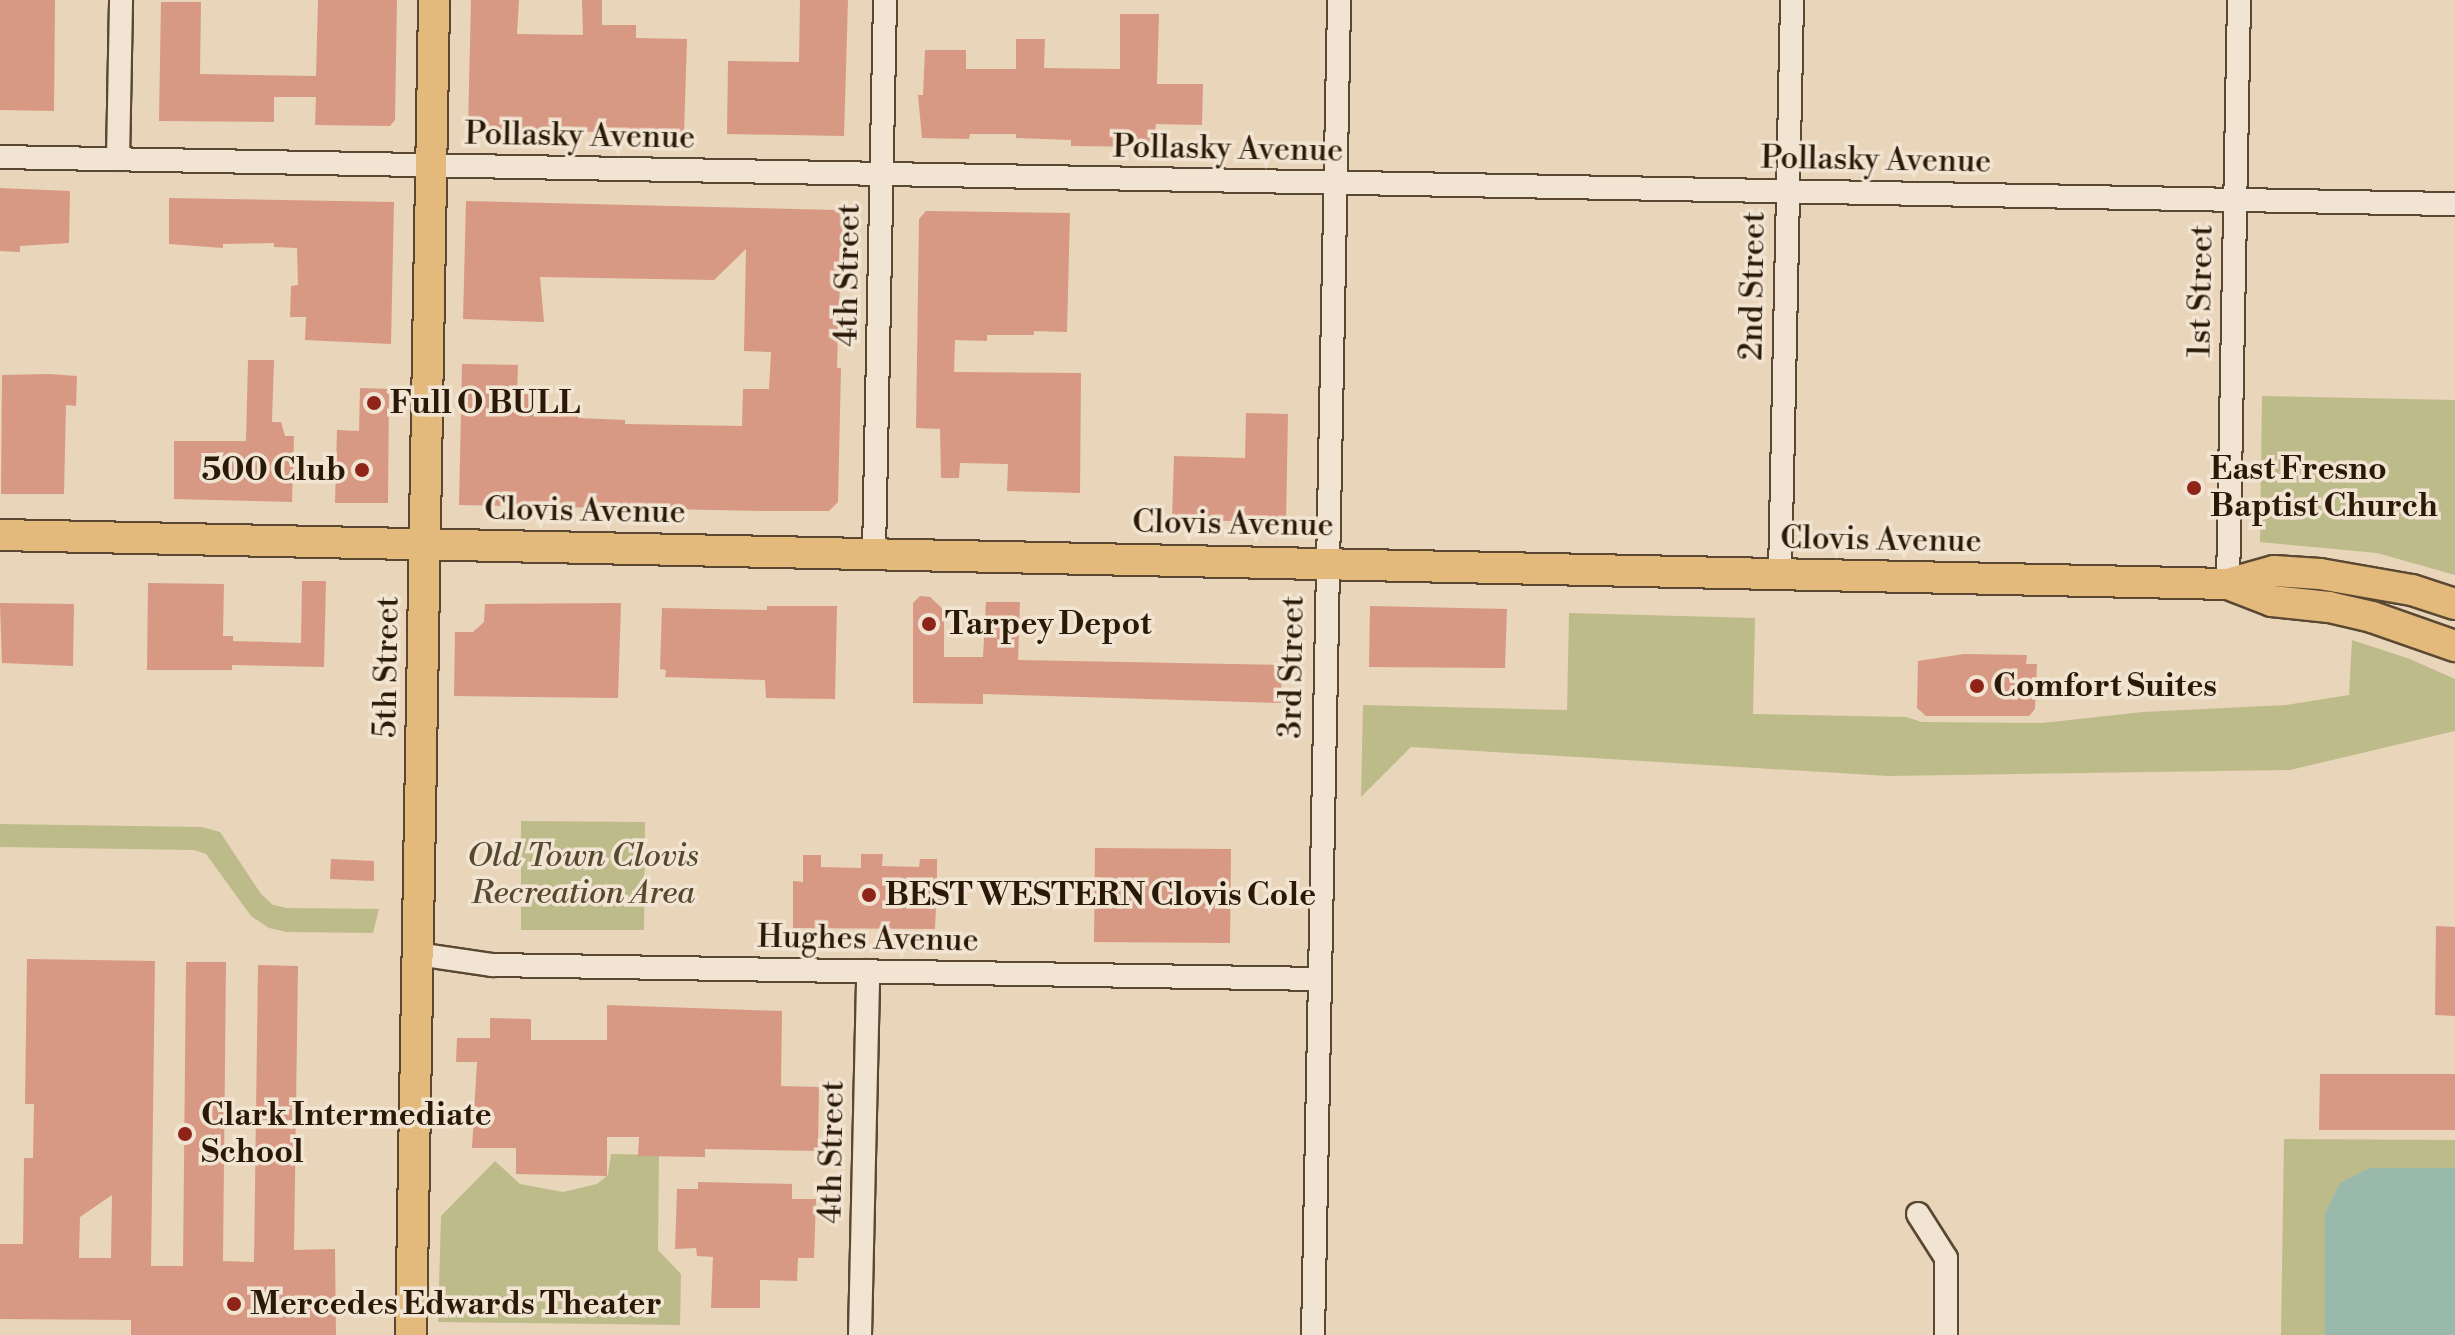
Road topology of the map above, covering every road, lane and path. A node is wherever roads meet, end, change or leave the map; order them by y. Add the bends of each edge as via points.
1 (121, 0) edge
2 (434, 0) edge
3 (885, 0) edge
4 (1339, 0) edge
5 (1792, 0) edge
6 (2239, 0) edge
7 (0, 157) edge
8 (118, 159) junction
9 (431, 166) junction
10 (882, 174) junction
11 (1336, 182) junction
12 (1787, 189) junction
13 (2235, 201) junction
14 (2455, 204) edge
15 (0, 535) edge
16 (426, 545) junction
17 (874, 553) junction
18 (1326, 562) junction
19 (1780, 574) junction
20 (2228, 584) junction
21 (2455, 604) edge
22 (2455, 646) edge
23 (417, 954) junction
24 (868, 971) junction
25 (1319, 979) junction
26 (1918, 1214) dead end
27 (411, 1335) edge
28 (860, 1335) edge
29 (1313, 1335) edge
30 (1946, 1335) edge

1 - 8 street
2 - 9 main road, 5th Street
3 - 10 street, 4th Street
4 - 11 street, 3rd Street
5 - 12 street, 2nd Street
6 - 13 street, 1st Street
7 - 8 street, Pollasky Avenue
8 - 9 street, Pollasky Avenue
9 - 10 street, Pollasky Avenue
9 - 16 main road, 5th Street
10 - 11 street, Pollasky Avenue
10 - 17 street, 4th Street
11 - 12 street, Pollasky Avenue
11 - 18 street, 3rd Street
12 - 13 street, Pollasky Avenue
12 - 19 street, 2nd Street
13 - 14 street, Pollasky Avenue
13 - 20 street, 1st Street
15 - 16 main road, Clovis Avenue
16 - 17 main road, Clovis Avenue
16 - 23 main road, 5th Street
17 - 18 main road, Clovis Avenue
18 - 19 main road, Clovis Avenue
18 - 25 street, 3rd Street
19 - 20 main road, Clovis Avenue
20 - 21 main road via 2274,571 2320,574 2412,590
20 - 22 main road, Clovis Avenue via 2272,601 2372,617
23 - 24 street, Hughes Avenue via 492,965
23 - 27 main road, 5th Street
24 - 25 street, Hughes Avenue
24 - 28 street, 4th Street
25 - 29 street, 3rd Street
26 - 30 street via 1946,1258

